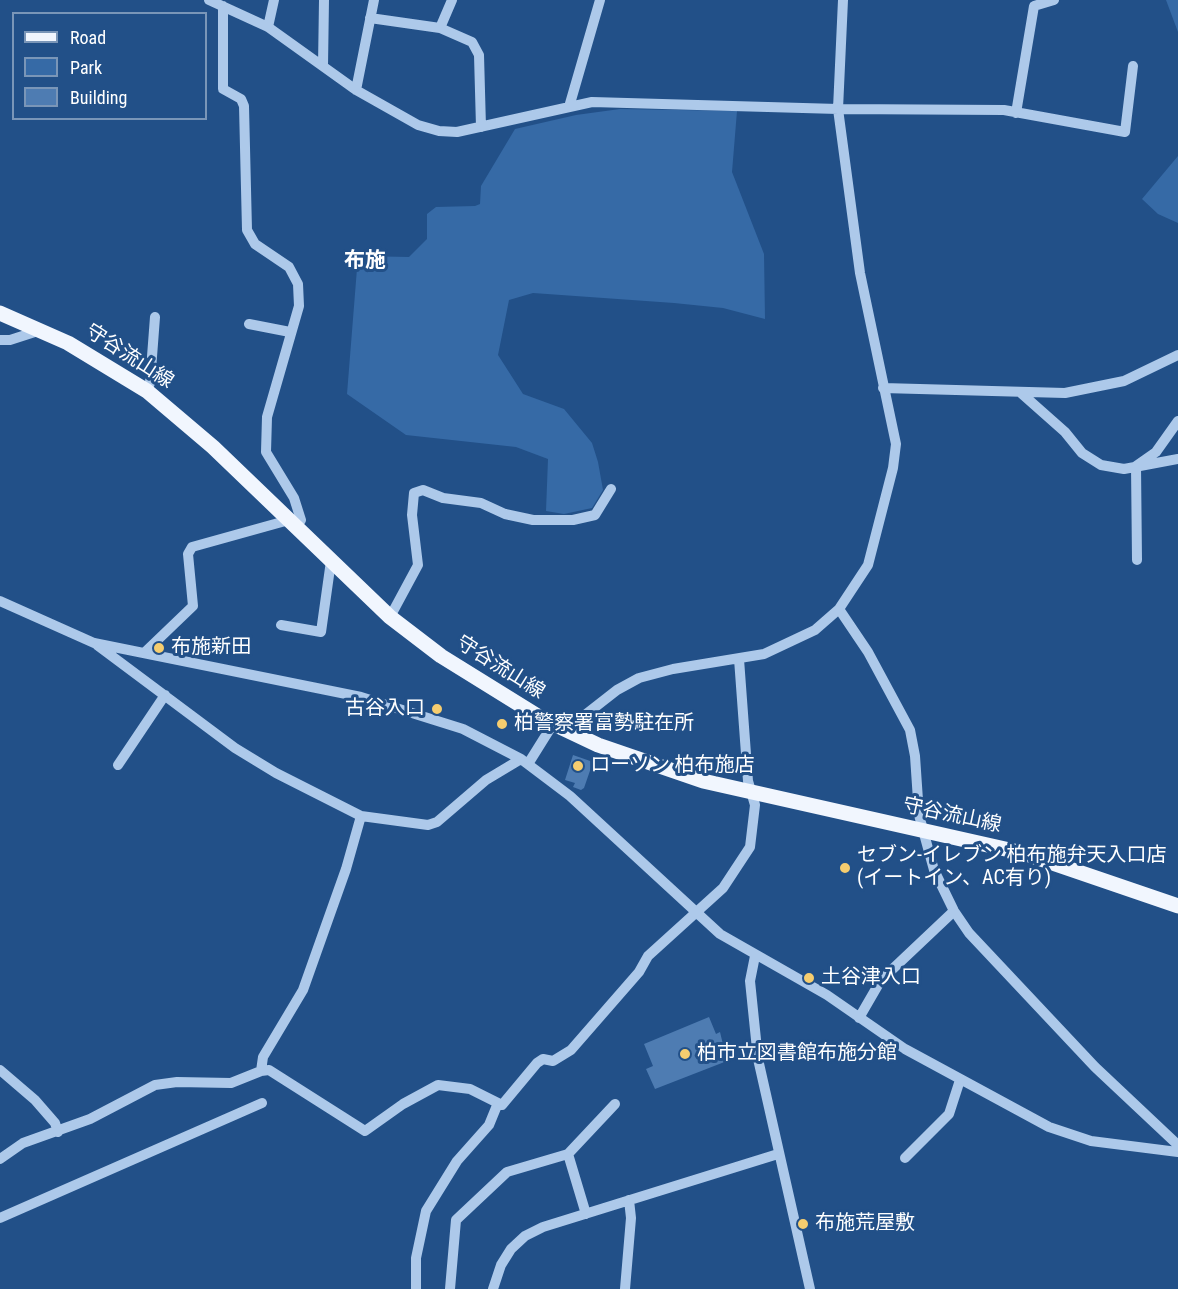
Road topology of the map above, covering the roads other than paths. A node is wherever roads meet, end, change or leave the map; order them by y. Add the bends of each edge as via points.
1 (209, 0) edge
2 (274, 0) edge
3 (324, 0) edge
4 (374, 0) edge
5 (452, 0) edge
6 (600, 0) edge
7 (843, 0) edge
8 (1054, 0) edge
9 (223, 6) junction
10 (370, 18) junction
11 (268, 27) junction
12 (440, 28) junction
13 (323, 66) junction
14 (1133, 66) dead end
15 (356, 90) junction
16 (569, 107) junction
17 (838, 109) junction
18 (1016, 113) junction
19 (481, 127) junction
20 (0, 313) edge
21 (155, 317) dead end
22 (249, 324) dead end
23 (41, 330) junction
24 (290, 332) junction
25 (0, 340) edge
26 (1178, 355) edge
27 (883, 388) junction
28 (147, 390) junction
29 (1021, 393) junction
30 (1178, 421) edge
31 (1178, 459) edge
32 (1136, 466) junction
33 (611, 489) dead end
34 (292, 523) junction
35 (1137, 560) dead end
36 (330, 561) junction
37 (0, 602) edge
38 (839, 609) junction
39 (390, 616) junction
40 (281, 626) dead end
41 (94, 643) junction
42 (144, 653) junction
43 (739, 659) junction
44 (165, 695) junction
45 (553, 724) junction
46 (573, 734) junction
47 (524, 762) junction
48 (118, 765) dead end
49 (752, 793) junction
50 (361, 816) junction
51 (923, 831) junction
52 (1178, 906) edge
53 (695, 911) junction
54 (954, 911) junction
55 (755, 956) junction
56 (859, 1018) junction
57 (0, 1070) edge
58 (261, 1071) junction
59 (960, 1080) junction
60 (262, 1103) dead end
61 (498, 1103) junction
62 (615, 1104) dead end
63 (58, 1132) junction
64 (1178, 1145) edge
65 (1178, 1152) edge
66 (568, 1154) junction
67 (778, 1154) junction
68 (905, 1158) dead end
69 (0, 1159) edge
70 (629, 1200) junction
71 (586, 1214) junction
72 (0, 1218) edge
73 (416, 1289) edge
74 (450, 1289) edge
75 (493, 1289) edge
76 (625, 1289) edge
77 (810, 1289) edge

1 - 9 street
2 - 11 street
3 - 13 street
4 - 10 street
5 - 12 street
6 - 16 street
7 - 17 street
8 - 18 street via 1035,6
9 - 11 street
9 - 24 street via 223,89 244,106 247,230 255,244 290,267 298,284 299,306
10 - 12 street
10 - 15 street
11 - 13 street
12 - 19 street via 463,36 477,49
13 - 15 street
14 - 18 street via 1125,132
15 - 19 street via 418,125 457,132
16 - 17 street via 592,102
16 - 19 street
17 - 18 street
17 - 27 street via 860,273
20 - 23 main road, 守谷流山線
21 - 28 street
22 - 24 street
23 - 25 street
23 - 28 main road, 守谷流山線
24 - 34 street via 267,417 266,452 294,498 302,520
26 - 29 street via 1124,381 1065,393
27 - 29 street
27 - 38 street via 896,444 893,468 868,565
28 - 34 main road, 守谷流山線
29 - 32 street via 1065,432 1082,453 1101,465
30 - 32 street via 1156,453
31 - 32 street
32 - 35 street
33 - 39 street via 595,515 573,520 533,520 504,514 481,503 443,498 423,490 414,493 412,515 418,566
34 - 36 main road, 守谷流山線
34 - 42 street via 192,547 188,554 193,606
36 - 39 main road, 守谷流山線
36 - 40 street via 321,632
37 - 41 street
38 - 43 street via 807,633 764,654
38 - 51 street via 868,652 910,730
39 - 45 main road, 守谷流山線 via 441,656
41 - 42 street
41 - 44 street
42 - 47 street via 392,705 450,724
43 - 46 street via 639,678 616,690 585,715
43 - 49 street
44 - 48 street
44 - 50 street via 235,748
45 - 46 main road, 守谷流山線
45 - 47 street
46 - 49 main road, 守谷流山線 via 633,759
47 - 50 street via 486,780 437,822 428,825
47 - 53 street via 591,814
49 - 51 main road, 守谷流山線
49 - 53 street via 755,805 750,847 723,888
50 - 58 street via 303,990 263,1057
51 - 52 main road, 守谷流山線 via 1057,863
51 - 54 street via 934,870
53 - 55 street via 720,934
53 - 61 street via 648,956 639,972 571,1050 553,1061 543,1059 537,1063 502,1105
54 - 56 street via 881,980
54 - 64 street via 969,933 1095,1067
55 - 56 street via 827,995
55 - 67 street via 750,981 756,1046
56 - 59 street
57 - 63 street via 35,1100
58 - 61 street via 269,1070 365,1131 438,1085 470,1089
58 - 63 street via 231,1083 155,1085
59 - 65 street via 1048,1127 1091,1141
59 - 68 street via 949,1114
60 - 72 street
61 - 73 street via 489,1125 458,1161 426,1211 416,1258
62 - 66 street
63 - 69 street via 23,1143
66 - 71 street
66 - 74 street via 507,1172 456,1220
67 - 70 street
67 - 77 street
70 - 71 street
70 - 76 street
71 - 75 street via 525,1236 501,1265

